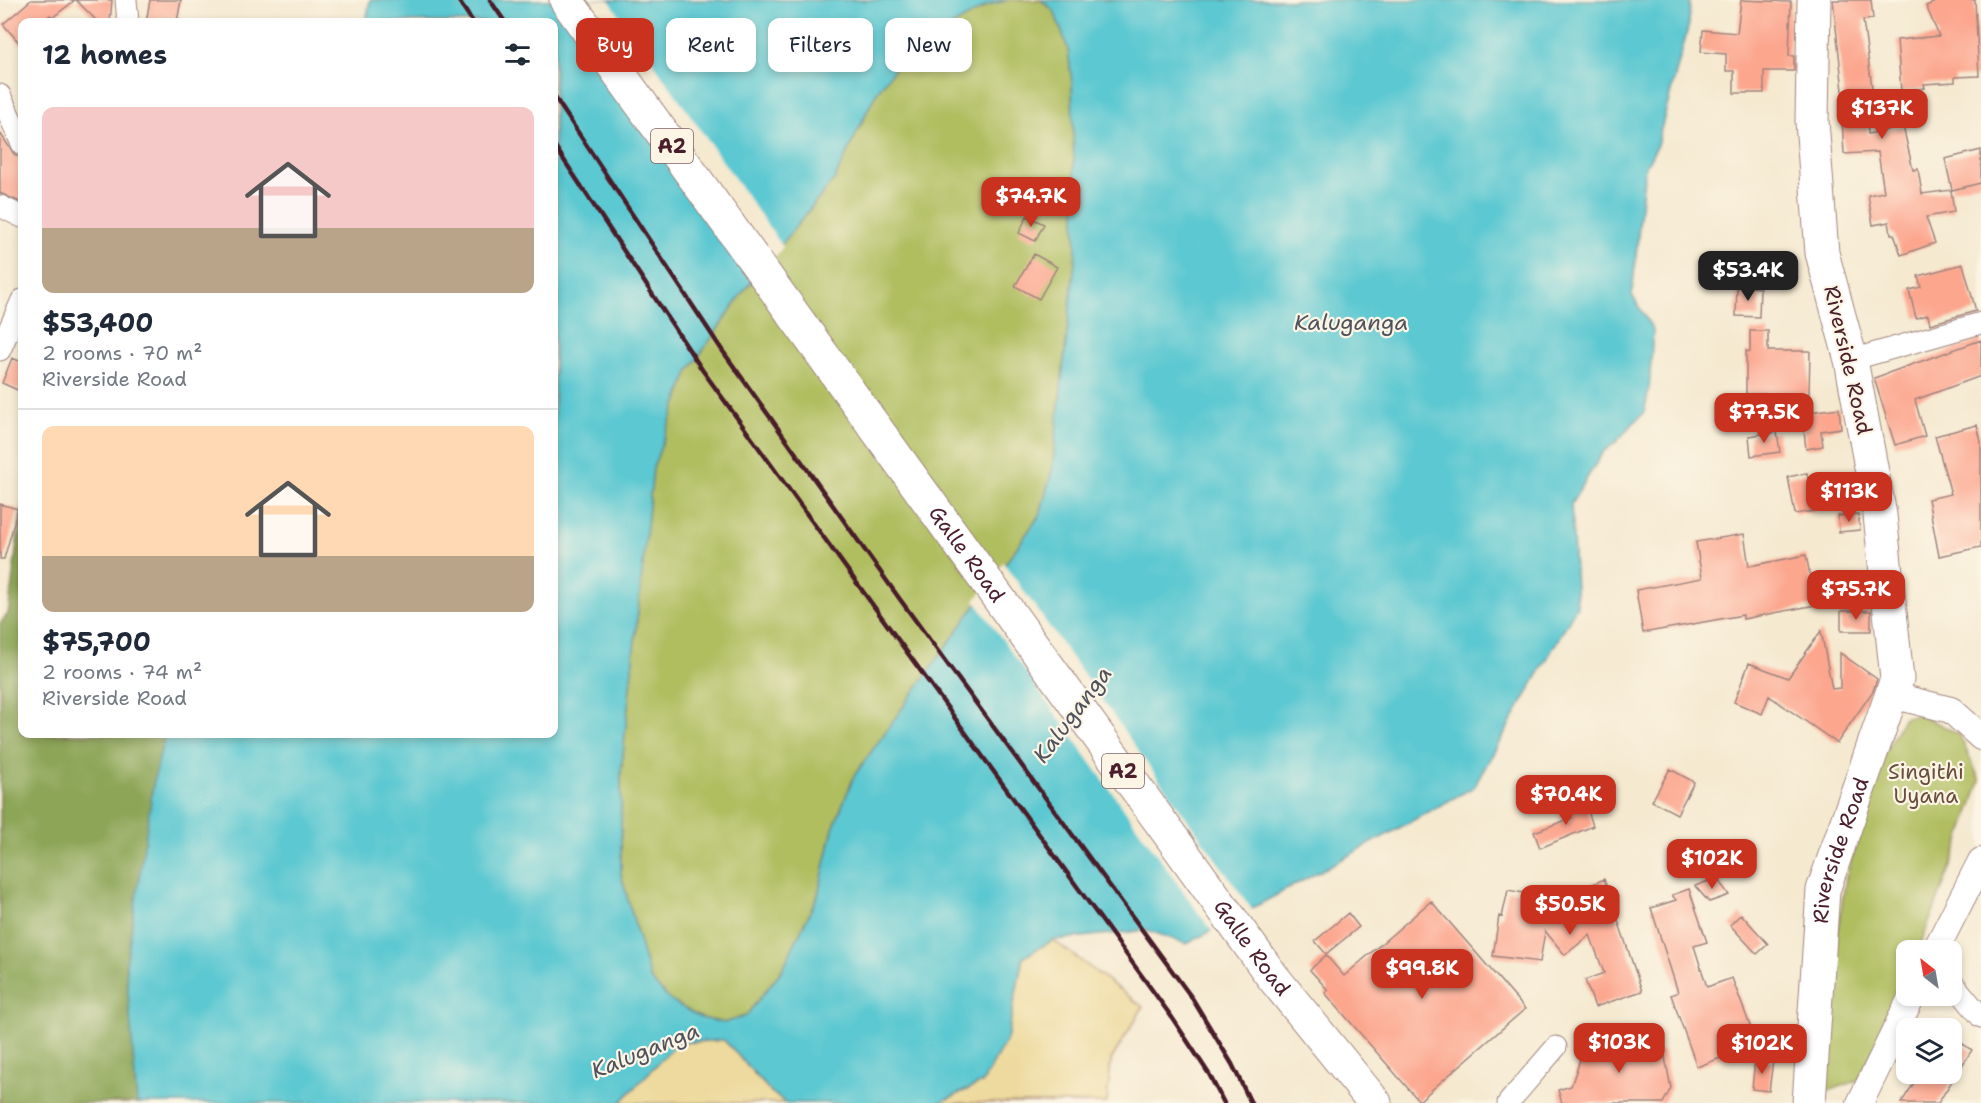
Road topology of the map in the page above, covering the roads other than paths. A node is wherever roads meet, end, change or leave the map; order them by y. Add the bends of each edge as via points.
1 (126, 0) edge
2 (566, 0) edge
3 (1814, 0) edge
4 (128, 18) edge
5 (0, 96) edge
6 (18, 135) edge
7 (0, 206) edge
8 (18, 215) edge
9 (18, 309) edge
10 (1981, 323) edge
11 (0, 350) edge
12 (1851, 360) junction
13 (1891, 695) junction
14 (1981, 737) edge
15 (1981, 861) edge
16 (1941, 940) edge
17 (1962, 994) edge
18 (1907, 1006) edge
19 (1981, 1017) edge
20 (1556, 1047) dead end
21 (1375, 1103) edge
22 (1508, 1103) edge
23 (1809, 1103) edge
24 (1860, 1103) edge

1 - 4 street
2 - 21 main road, Galle Road / A2 via 1272,976
3 - 12 main road, Riverside Road via 1812,121 1822,253
5 - 6 street
7 - 8 street
9 - 11 street
10 - 12 street
12 - 13 main road, Riverside Road via 1880,515 1897,680
13 - 14 street via 1951,710
13 - 23 main road, Riverside Road via 1823,890
15 - 16 street
17 - 19 street
18 - 24 street
20 - 22 street

